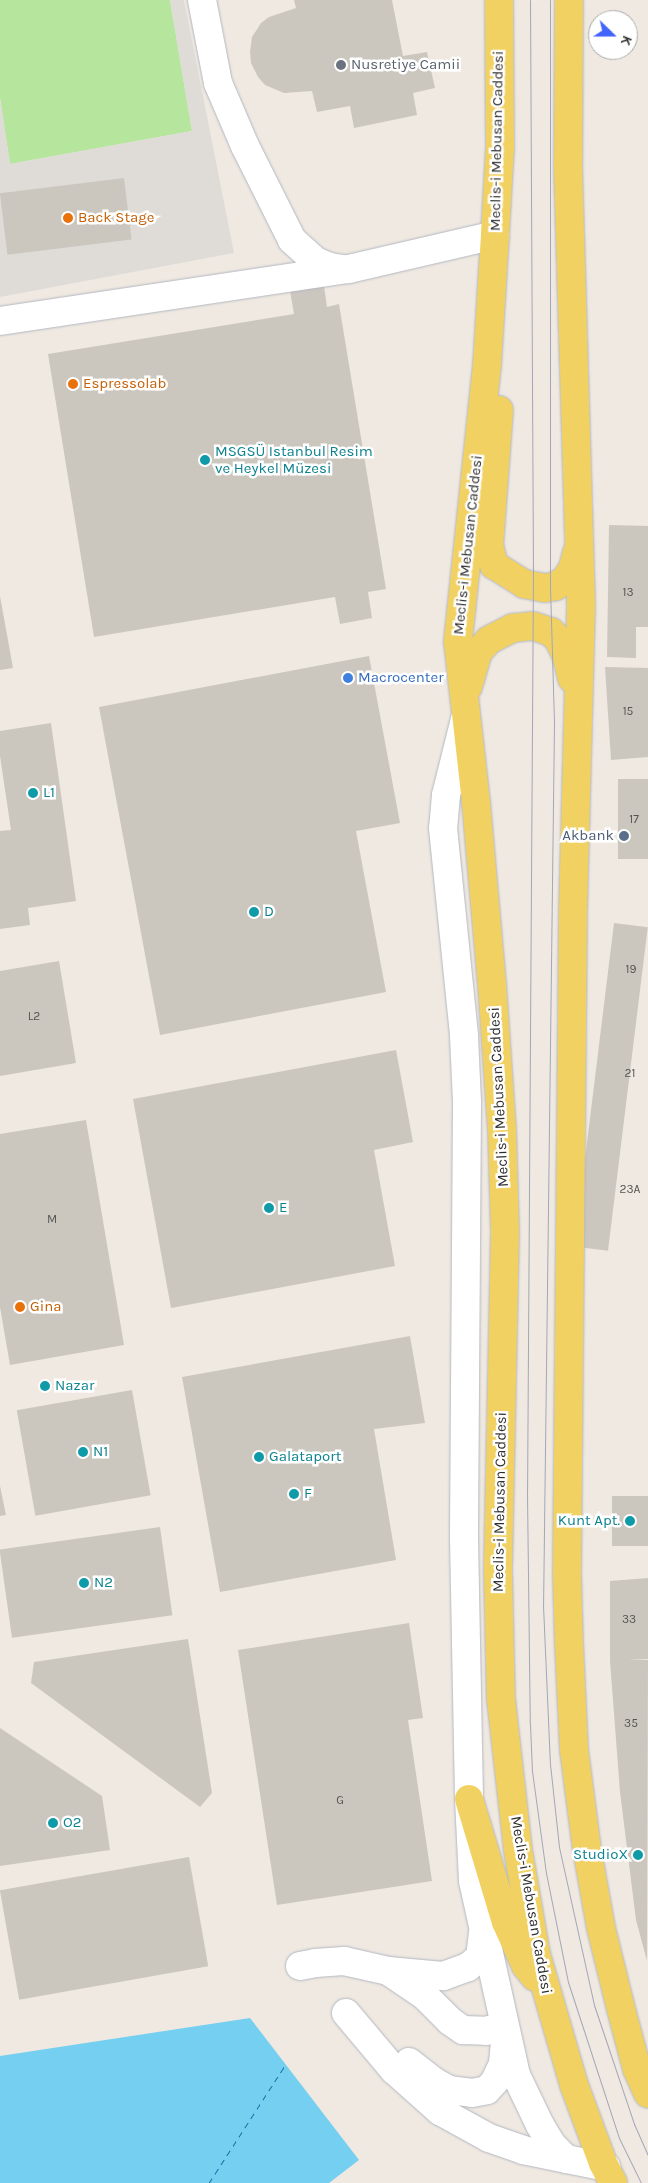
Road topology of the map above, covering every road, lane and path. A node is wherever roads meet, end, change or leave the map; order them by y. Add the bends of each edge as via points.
1 (202, 0) edge
2 (499, 0) edge
3 (569, 0) edge
4 (495, 235) junction
5 (349, 269) junction
6 (0, 321) edge
7 (487, 365) junction
8 (578, 541) junction
9 (466, 713) junction
10 (578, 717) junction
11 (469, 1799) junction
12 (483, 1932) junction
13 (300, 1966) dead end
14 (388, 1971) junction
15 (545, 1989) junction
16 (505, 2031) junction
17 (648, 2094) edge
18 (566, 2159) junction
19 (609, 2175) edge

1 - 5 lane via 218,83 292,240 315,261
2 - 4 main road, Meclis-i Mebusan Caddesi via 500,147
3 - 8 main road via 568,166
4 - 5 lane
4 - 7 main road, Meclis-i Mebusan Caddesi
5 - 6 lane
7 - 8 main road via 497,394 499,414 489,545 494,565 524,584 538,588 556,586 573,568
7 - 9 main road, Meclis-i Mebusan Caddesi via 458,642
8 - 10 main road via 581,606
9 - 10 main road via 468,681 478,652 502,631 533,626 545,629 559,640 567,657
9 - 11 lane via 446,795 443,828 468,1103 464,1538
9 - 15 main road, Meclis-i Mebusan Caddesi via 492,984 502,1139 505,1243 498,1571 501,1699 518,1850
10 - 17 main road via 567,1564 574,1741 587,1850 601,1928 637,2069
11 - 12 lane via 474,1881
11 - 15 main road via 514,1944 526,1966
12 - 14 lane via 480,1958 468,1967 443,1976
12 - 16 lane
13 - 14 lane via 344,1961
14 - 16 lane via 426,1996 463,2030
15 - 19 main road, Meclis-i Mebusan Caddesi via 574,2085
16 - 18 lane via 524,2096 552,2145
16 - 18 lane via 502,2064 495,2081 487,2090 472,2093 449,2090 433,2081 346,2013 394,2070 440,2111 489,2138 523,2150
18 - 19 lane

